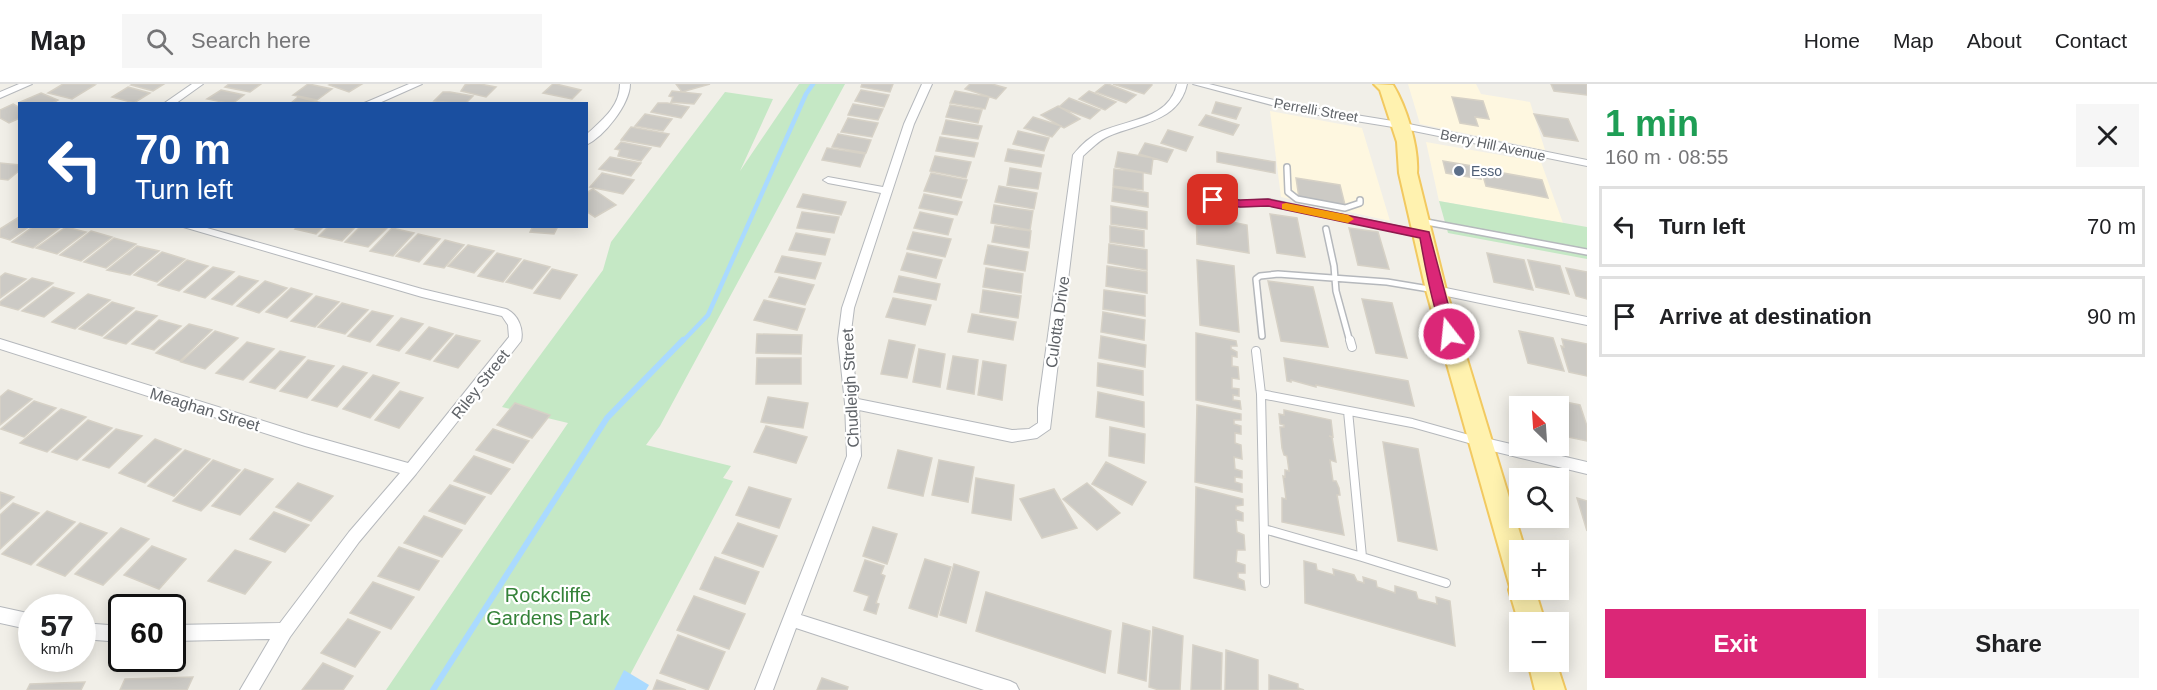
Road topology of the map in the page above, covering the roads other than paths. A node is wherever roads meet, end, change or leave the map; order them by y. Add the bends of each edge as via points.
1 (27, 84) edge
2 (198, 84) edge
3 (417, 84) edge
4 (625, 84) edge
5 (927, 84) edge
6 (1182, 84) edge
7 (1198, 84) edge
8 (1374, 84) edge
9 (1382, 84) edge
10 (0, 94) edge
11 (171, 102) edge
12 (372, 102) edge
13 (1391, 123) junction
14 (588, 140) edge
15 (1587, 164) edge
16 (1287, 167) dead end
17 (828, 180) dead end
18 (888, 191) junction
19 (1213, 200) dead end
20 (1360, 200) dead end
21 (194, 228) edge
22 (1423, 228) junction
23 (1326, 229) dead end
24 (1587, 252) edge
25 (1335, 280) junction
26 (1437, 290) junction
27 (1587, 321) edge
28 (1262, 336) dead end
29 (0, 344) edge
30 (1352, 347) dead end
31 (1256, 351) dead end
32 (1261, 394) junction
33 (852, 403) junction
34 (1348, 411) junction
35 (1481, 443) junction
36 (1587, 468) edge
37 (411, 470) junction
38 (1264, 529) junction
39 (1509, 541) edge
40 (1362, 557) junction
41 (1265, 583) dead end
42 (1446, 584) dead end
43 (0, 615) edge
44 (18, 619) edge
45 (791, 619) junction
46 (284, 631) junction
47 (186, 633) edge
48 (1545, 672) edge
49 (249, 690) edge
50 (764, 690) edge
51 (1010, 690) edge
52 (1550, 690) edge

1 - 10 street
2 - 11 street
3 - 12 street
4 - 14 street via 622,102
5 - 18 street, Chudleigh Street via 909,124
6 - 33 street, Culotta Drive via 1180,98 1166,112 1101,135 1078,155 1045,425 1032,434 1012,436
7 - 13 street, Perrelli Street via 1294,108
8 - 13 main road
9 - 13 main road via 1387,88
13 - 15 street, Berry Hill Avenue
13 - 22 main road via 1394,160 1408,173
16 - 20 lane via 1288,192 1296,199 1345,208
17 - 18 street
18 - 33 street, Chudleigh Street via 848,308 844,339
19 - 22 lane via 1240,204 1268,202
21 - 37 street, Riley Street via 506,313 514,324 516,339
22 - 24 lane
22 - 26 main road
23 - 25 lane
25 - 26 lane
25 - 28 lane via 1278,274 1256,279
25 - 30 lane
26 - 27 street
26 - 35 main road
29 - 37 street, Meaghan Street
31 - 32 lane
32 - 34 lane
32 - 38 lane
33 - 45 street, Chudleigh Street via 854,456
34 - 35 lane via 1412,423
34 - 40 lane
35 - 36 street
35 - 39 main road
37 - 46 street, Riley Street via 354,537
38 - 40 lane
38 - 41 lane
40 - 42 lane
43 - 44 street
45 - 50 street, Chudleigh Street
45 - 51 street
46 - 47 street
46 - 49 street, Riley Street
48 - 52 main road

